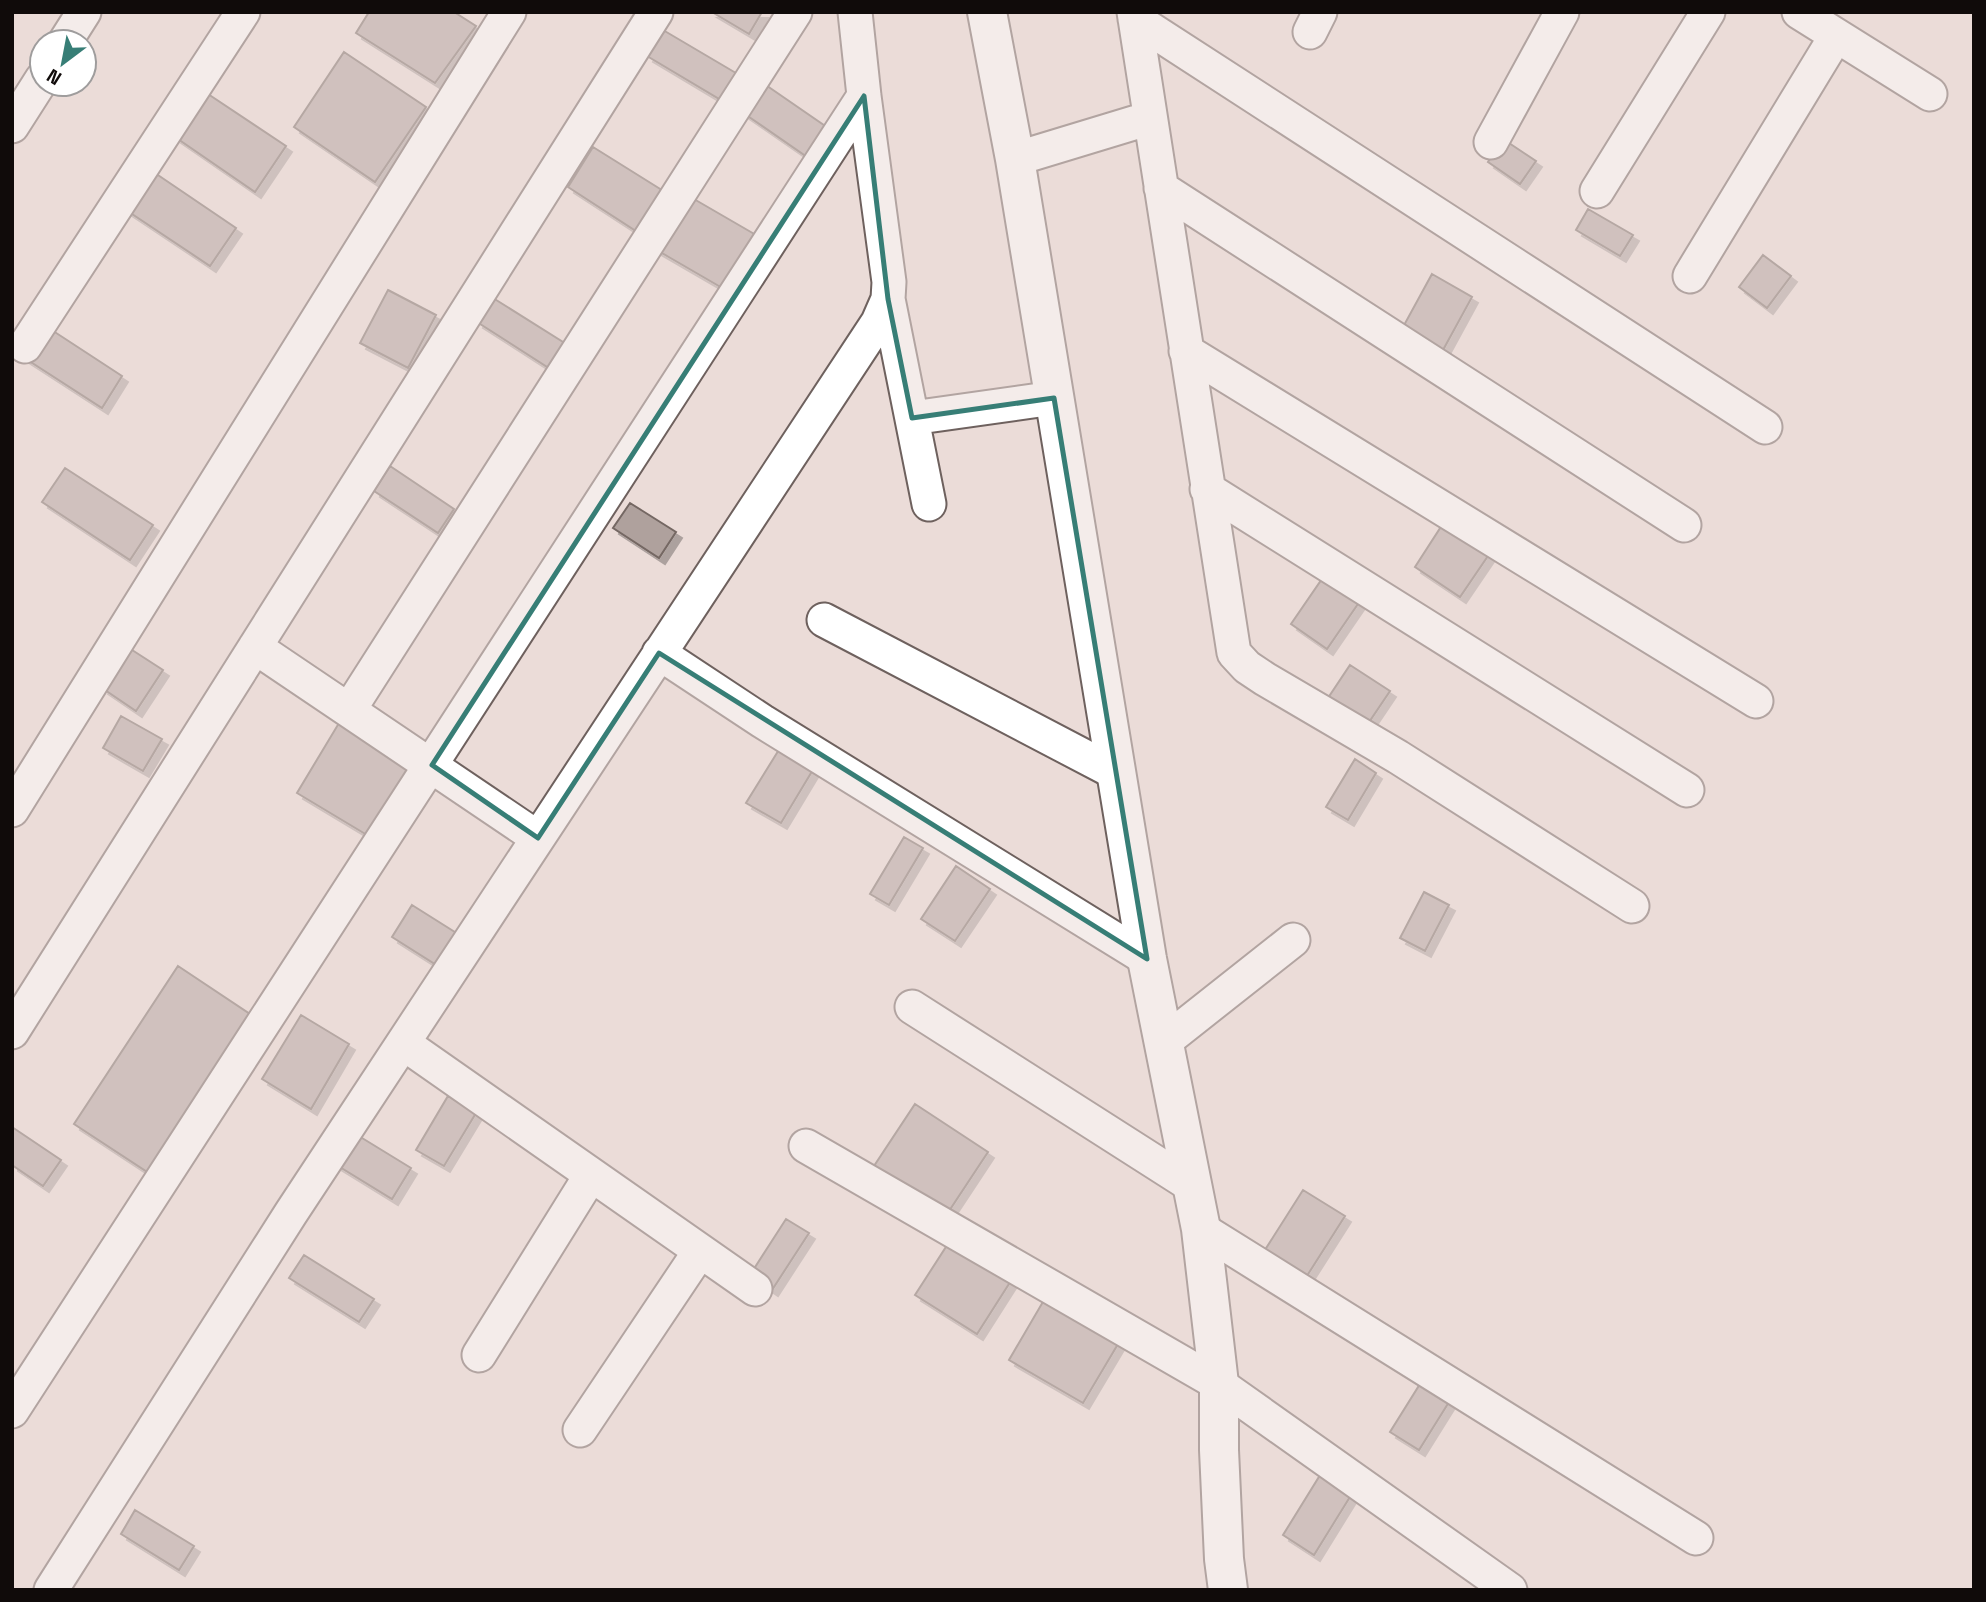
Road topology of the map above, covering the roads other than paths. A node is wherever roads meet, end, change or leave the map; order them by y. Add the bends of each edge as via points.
1 (84, 12) edge
2 (243, 12) edge
3 (509, 12) edge
4 (656, 12) edge
5 (795, 12) edge
6 (855, 12) edge
7 (987, 12) edge
8 (1562, 12) edge
9 (1708, 12) edge
10 (1799, 12) edge
11 (1135, 15) edge
12 (74, 28) edge
13 (1836, 36) junction
14 (1930, 94) dead end
15 (864, 96) junction
16 (30, 98) edge
17 (1150, 118) junction
18 (12, 127) edge
19 (1491, 142) dead end
20 (1015, 159) junction
21 (1161, 188) junction
22 (1597, 191) dead end
23 (1690, 276) dead end
24 (888, 299) junction
25 (25, 346) dead end
26 (1186, 351) junction
27 (1054, 398) junction
28 (912, 418) junction
29 (1765, 427) dead end
30 (1207, 489) junction
31 (929, 504) dead end
32 (1684, 525) dead end
33 (824, 620) dead end
34 (255, 647) junction
35 (659, 653) junction
36 (1756, 701) dead end
37 (349, 710) junction
38 (432, 765) junction
39 (1116, 774) junction
40 (1687, 790) dead end
41 (12, 810) edge
42 (538, 838) junction
43 (1632, 906) dead end
44 (1293, 940) dead end
45 (1147, 959) junction
46 (912, 1007) dead end
47 (12, 1032) edge
48 (1164, 1042) junction
49 (403, 1043) junction
50 (806, 1146) dead end
51 (591, 1175) junction
52 (1194, 1187) junction
53 (1201, 1229) junction
54 (700, 1251) junction
55 (755, 1289) dead end
56 (479, 1355) dead end
57 (1219, 1384) junction
58 (12, 1411) edge
59 (580, 1430) dead end
60 (1696, 1538) dead end
61 (51, 1590) edge
62 (1228, 1590) edge
63 (1510, 1590) edge

1 - 12 street
2 - 25 street
3 - 41 street
4 - 34 street
5 - 37 street
6 - 15 street
7 - 20 street
8 - 19 street
9 - 22 street
10 - 13 street
11 - 17 street
11 - 29 street
13 - 14 street
13 - 23 street
15 - 24 street
15 - 38 street
16 - 18 street
17 - 20 street
17 - 21 street
20 - 27 street
21 - 26 street
21 - 32 street
24 - 28 street
24 - 35 street via 878,322
26 - 30 street
26 - 36 street
27 - 28 street
27 - 39 street
28 - 31 street
30 - 40 street
30 - 43 street via 1230,639 1234,653 1247,667
33 - 39 street
34 - 37 street
34 - 47 street
35 - 42 street
35 - 45 street
37 - 38 street
38 - 42 street
38 - 58 street
39 - 45 street
42 - 49 street
44 - 48 street
45 - 48 street
46 - 52 street
48 - 52 street
49 - 51 street
49 - 61 street
50 - 57 street
51 - 54 street
51 - 56 street
52 - 53 street
53 - 57 street
53 - 60 street
54 - 55 street
54 - 59 street
57 - 62 street
57 - 63 street

